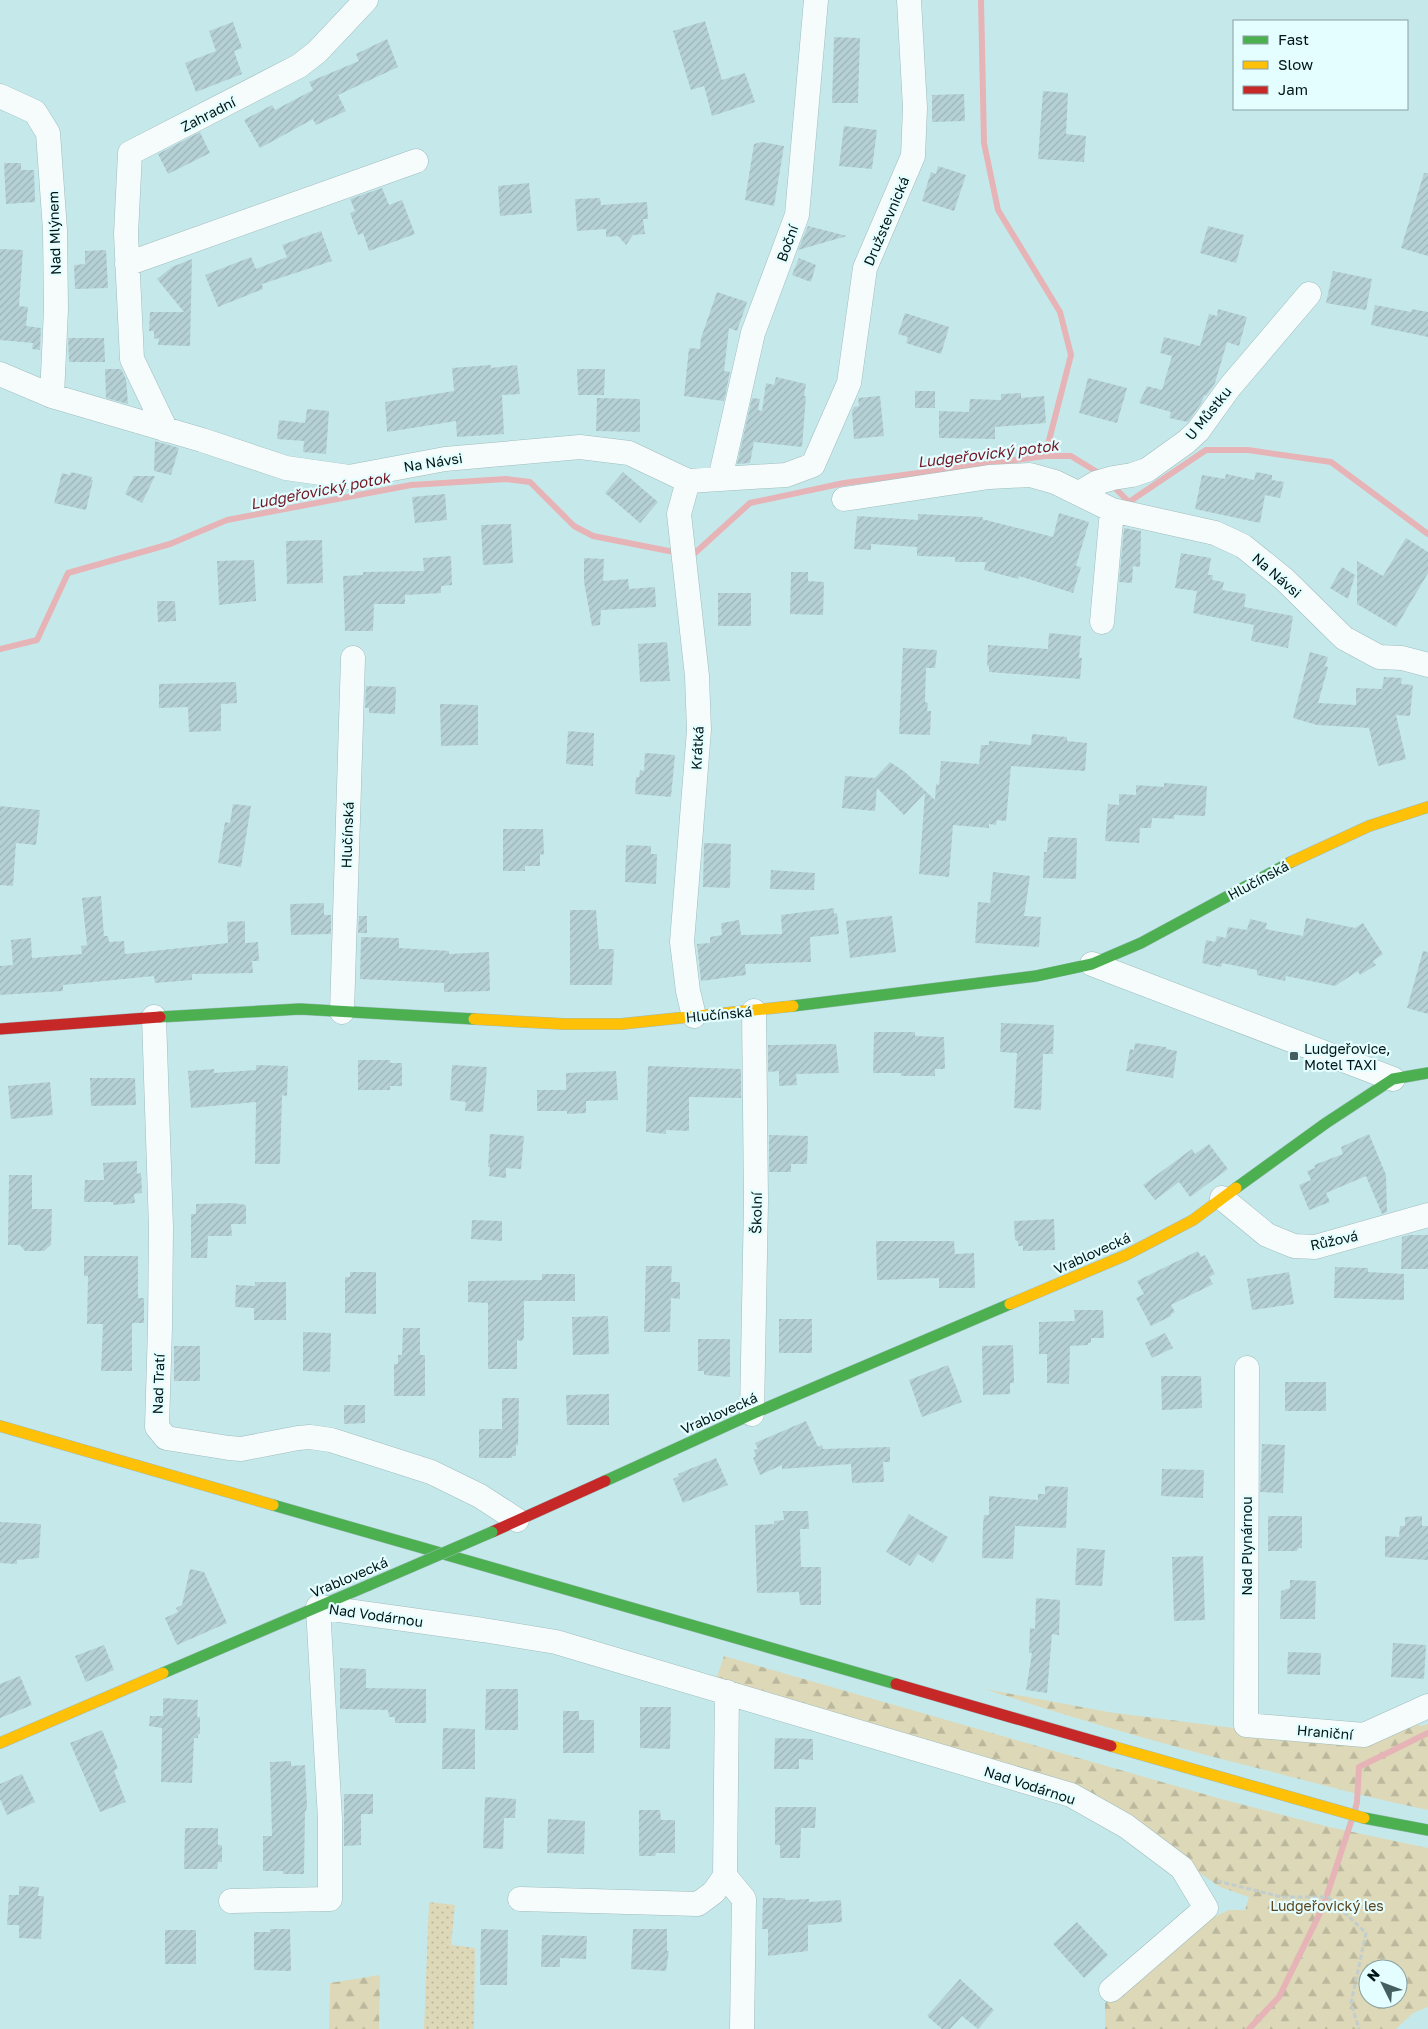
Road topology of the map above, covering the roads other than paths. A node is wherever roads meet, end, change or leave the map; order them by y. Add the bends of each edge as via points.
1 (366, 0) edge
2 (816, 0) edge
3 (909, 0) edge
4 (0, 96) edge
5 (416, 161) dead end
6 (127, 264) junction
7 (1309, 294) dead end
8 (0, 374) edge
9 (52, 396) junction
10 (166, 430) junction
11 (813, 465) joint
12 (720, 479) junction
13 (688, 481) junction
14 (1096, 485) junction
15 (844, 499) dead end
16 (1112, 510) junction
17 (1102, 622) dead end
18 (353, 658) dead end
19 (1428, 665) edge
20 (1428, 807) edge
21 (1092, 964) junction
22 (754, 1011) junction
23 (342, 1012) junction
24 (694, 1016) junction
25 (154, 1017) junction
26 (0, 1029) edge
27 (1428, 1073) edge
28 (1393, 1080) junction
29 (1222, 1198) junction
30 (1428, 1215) edge
31 (1246, 1368) dead end
32 (752, 1414) junction
33 (0, 1426) edge
34 (517, 1520) junction
35 (318, 1607) junction
36 (726, 1692) junction
37 (1428, 1706) edge
38 (1246, 1725) joint
39 (0, 1743) edge
40 (1428, 1830) edge
41 (725, 1876) junction
42 (520, 1899) dead end
43 (231, 1901) dead end
44 (1111, 1990) dead end
45 (742, 2029) edge

1 - 6 street, Zahradní via 318,52 299,66 130,153
2 - 12 street, Boční via 797,214 753,333
3 - 11 street, Družstevnická via 915,108 913,156 865,268 849,383
4 - 9 street, Nad Mlýnem via 35,112 48,134 55,230
5 - 6 street
6 - 10 street, Zahradní via 132,359
7 - 14 street, U Můstku via 1186,442 1147,470
8 - 9 street, Na Návsi
9 - 10 street, Na Návsi
10 - 13 street, Na Návsi via 286,468 349,477 445,459 580,446 629,454
11 - 12 street, Na Návsi via 786,474
12 - 13 street, Na Návsi
13 - 24 street, Krátká via 679,514 697,676 698,730 682,942
14 - 15 street, Na Návsi via 1055,482 1030,475 989,477
14 - 16 street, Na Návsi
16 - 17 street
16 - 19 street, Na Návsi via 1215,533 1243,546 1284,579 1344,638 1379,657 1402,658
18 - 23 street, Hlučínská
20 - 21 street, Hlučínská via 1369,826 1283,866 1141,943
21 - 22 street, Hlučínská via 1036,976
21 - 28 street
22 - 24 street, Hlučínská
22 - 32 street, Školní via 756,1200
23 - 24 street, Hlučínská via 574,1024 621,1024
23 - 25 street, Hlučínská via 300,1009
25 - 26 street, Hlučínská
25 - 34 street, Nad Tratí via 161,1228 158,1431 166,1438 229,1448 249,1448 298,1438 330,1440 431,1472 480,1496
27 - 28 street, Vrablovecká
28 - 29 street, Vrablovecká via 1326,1122
29 - 30 street, Růžová via 1267,1235 1294,1246 1315,1247
29 - 32 street, Vrablovecká via 1193,1220 1126,1256
31 - 38 street, Nad Plynárnou
32 - 34 street, Vrablovecká
33 - 40 street via 1336,1811
34 - 35 street, Vrablovecká, bridge
35 - 36 street, Nad Vodárnou via 556,1642
35 - 39 street, Vrablovecká
35 - 43 street, Nad Vodárnou via 330,1819 330,1900
36 - 41 street
36 - 44 street, Nad Vodárnou via 1071,1795 1126,1826 1182,1868 1206,1908
37 - 38 street, Hraniční via 1364,1735
41 - 42 street via 714,1892 698,1904
41 - 45 street via 744,1898

